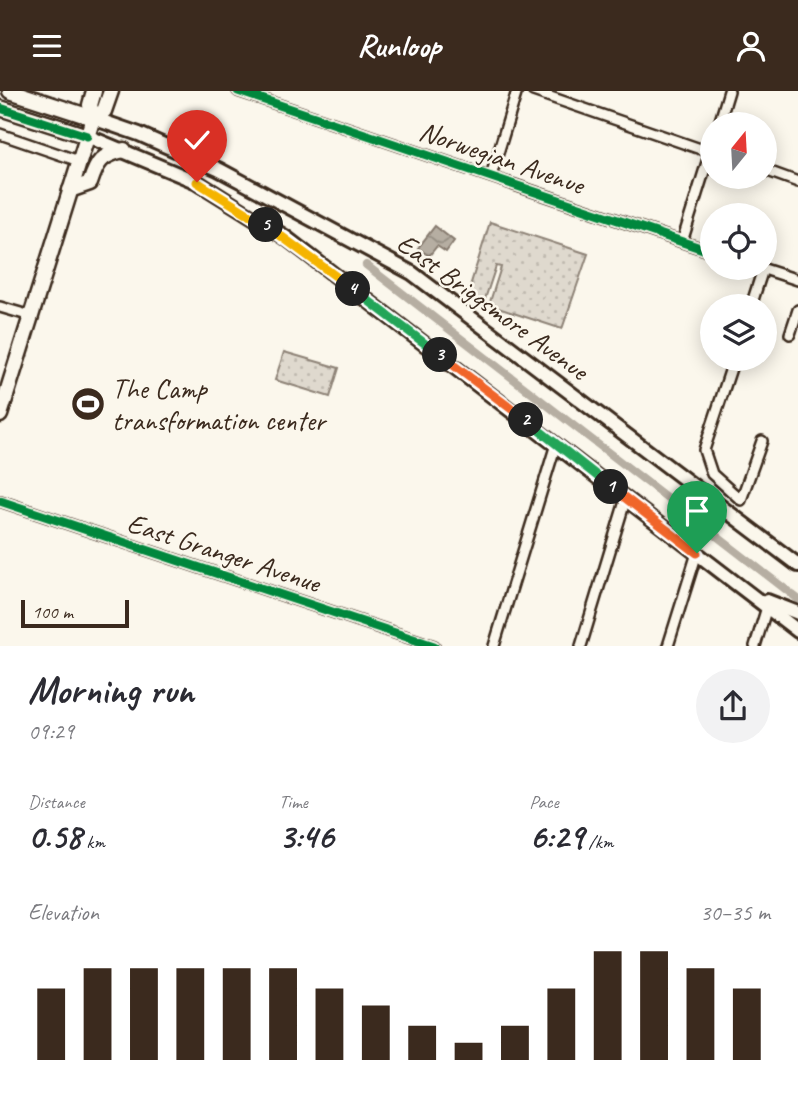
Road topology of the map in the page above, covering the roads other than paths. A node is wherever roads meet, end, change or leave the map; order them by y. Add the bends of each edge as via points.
1 (10, 91) edge
2 (94, 91) edge
3 (111, 91) edge
4 (517, 91) edge
5 (533, 91) edge
6 (729, 91) edge
7 (242, 92) edge
8 (0, 108) edge
9 (723, 112) edge
10 (93, 118) junction
11 (0, 134) edge
12 (87, 136) junction
13 (700, 146) edge
14 (124, 150) junction
15 (79, 161) junction
16 (777, 174) edge
17 (491, 177) junction
18 (798, 181) edge
19 (700, 187) edge
20 (70, 190) junction
21 (682, 242) junction
22 (700, 248) edge
23 (777, 273) edge
24 (798, 280) edge
25 (0, 307) edge
26 (798, 310) edge
27 (31, 316) junction
28 (790, 334) dead end
29 (730, 371) edge
30 (0, 415) edge
31 (762, 441) dead end
32 (556, 444) junction
33 (626, 498) junction
34 (0, 501) edge
35 (697, 553) junction
36 (798, 565) edge
37 (734, 582) junction
38 (767, 607) junction
39 (798, 613) edge
40 (798, 631) edge
41 (434, 646) edge
42 (494, 646) edge
43 (581, 646) edge
44 (668, 646) edge
45 (755, 646) edge

1 - 10 main road
2 - 10 main road
3 - 10 main road via 104,111
4 - 17 street
5 - 13 street
6 - 9 street
7 - 17 street, Norwegian Avenue
8 - 12 main road
10 - 12 main road
10 - 36 main road, East Briggsmore Avenue via 218,169 412,273
11 - 15 street
12 - 14 main road
12 - 15 main road
14 - 20 main road via 105,155 97,162 90,183
14 - 32 main road via 197,182 285,237
15 - 20 main road
16 - 18 street
17 - 21 street, Norwegian Avenue
19 - 21 street
20 - 27 main road
21 - 22 street, Norwegian Avenue
23 - 24 street
25 - 27 street
26 - 28 street
27 - 30 main road
29 - 31 street via 704,450 712,474 741,500
32 - 33 main road
32 - 42 street
33 - 35 main road
33 - 43 street
34 - 41 street, East Granger Avenue
35 - 37 main road
35 - 44 street
37 - 38 main road
37 - 39 main road
38 - 40 main road
38 - 45 street

